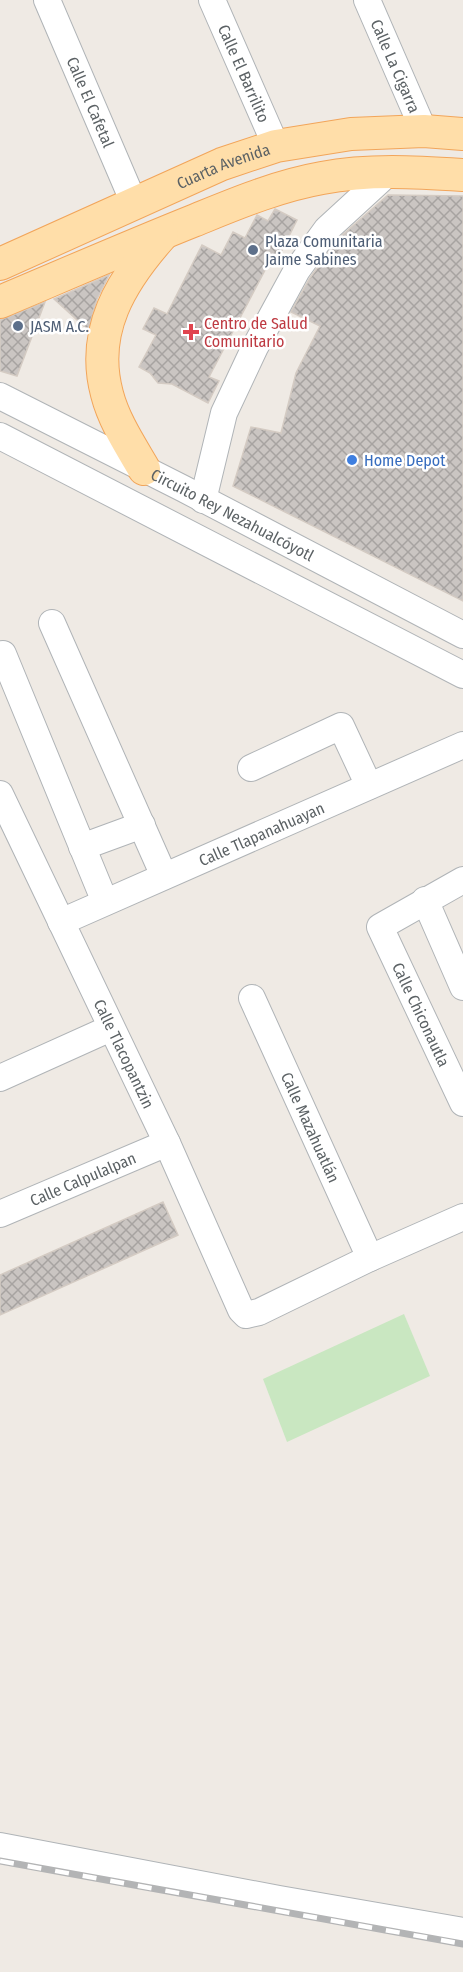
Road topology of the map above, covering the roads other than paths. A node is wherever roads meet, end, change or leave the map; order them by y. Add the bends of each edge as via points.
1 (47, 0) edge
2 (212, 0) edge
3 (368, 0) edge
4 (424, 131) junction
5 (463, 134) edge
6 (276, 146) junction
7 (388, 173) junction
8 (463, 175) edge
9 (134, 203) junction
10 (165, 232) junction
11 (1, 262) edge
12 (0, 302) edge
13 (0, 396) edge
14 (0, 436) edge
15 (144, 469) junction
16 (203, 500) junction
17 (52, 624) dead end
18 (460, 634) edge
19 (3, 654) dead end
20 (453, 670) edge
21 (463, 745) edge
22 (251, 768) dead end
23 (369, 786) junction
24 (0, 794) edge
25 (142, 825) junction
26 (82, 848) junction
27 (164, 876) junction
28 (463, 880) edge
29 (425, 900) junction
30 (105, 902) junction
31 (61, 921) junction
32 (463, 987) edge
33 (252, 998) dead end
34 (111, 1028) junction
35 (0, 1078) edge
36 (463, 1103) edge
37 (167, 1143) junction
38 (0, 1214) edge
39 (463, 1217) edge
40 (370, 1258) junction
41 (0, 1846) edge
42 (463, 1931) edge

1 - 9 street, Calle El Cafetal
2 - 6 street, Calle El Barrilito
3 - 4 street, Calle La Cigarra
4 - 5 main road, Cuarta Avenida
4 - 6 main road, Cuarta Avenida via 351,134
6 - 9 main road, Cuarta Avenida via 222,164
7 - 8 main road
7 - 10 main road via 323,177 279,188
7 - 16 street via 327,229 297,270 224,413
9 - 11 main road, Cuarta Avenida
10 - 12 main road
10 - 15 main road via 125,281 106,327 102,350 107,395
13 - 15 street, Circuito Rey Nezahualcóyotl
14 - 20 street
15 - 16 street, Circuito Rey Nezahualcóyotl
16 - 18 street, Circuito Rey Nezahualcóyotl
17 - 25 street
18 - 20 street
19 - 26 street
21 - 23 street, Calle Tlapanahuayan
22 - 23 street via 341,726
23 - 27 street, Calle Tlapanahuayan
24 - 31 street, Calle Tlacopantzin
25 - 26 street
25 - 27 street
26 - 30 street
27 - 30 street, Calle Tlapanahuayan
28 - 29 street
29 - 32 street
29 - 36 street, Calle Chiconautla via 380,927
30 - 31 street, Calle Tlapanahuayan
31 - 34 street, Calle Tlacopantzin
33 - 40 street, Calle Mazahuatlán
34 - 35 street
34 - 37 street, Calle Tlacopantzin
37 - 38 street, Calle Calpulalpan
37 - 40 street, Calle Tlacopantzin via 238,1305 246,1315
39 - 40 street
41 - 42 street

